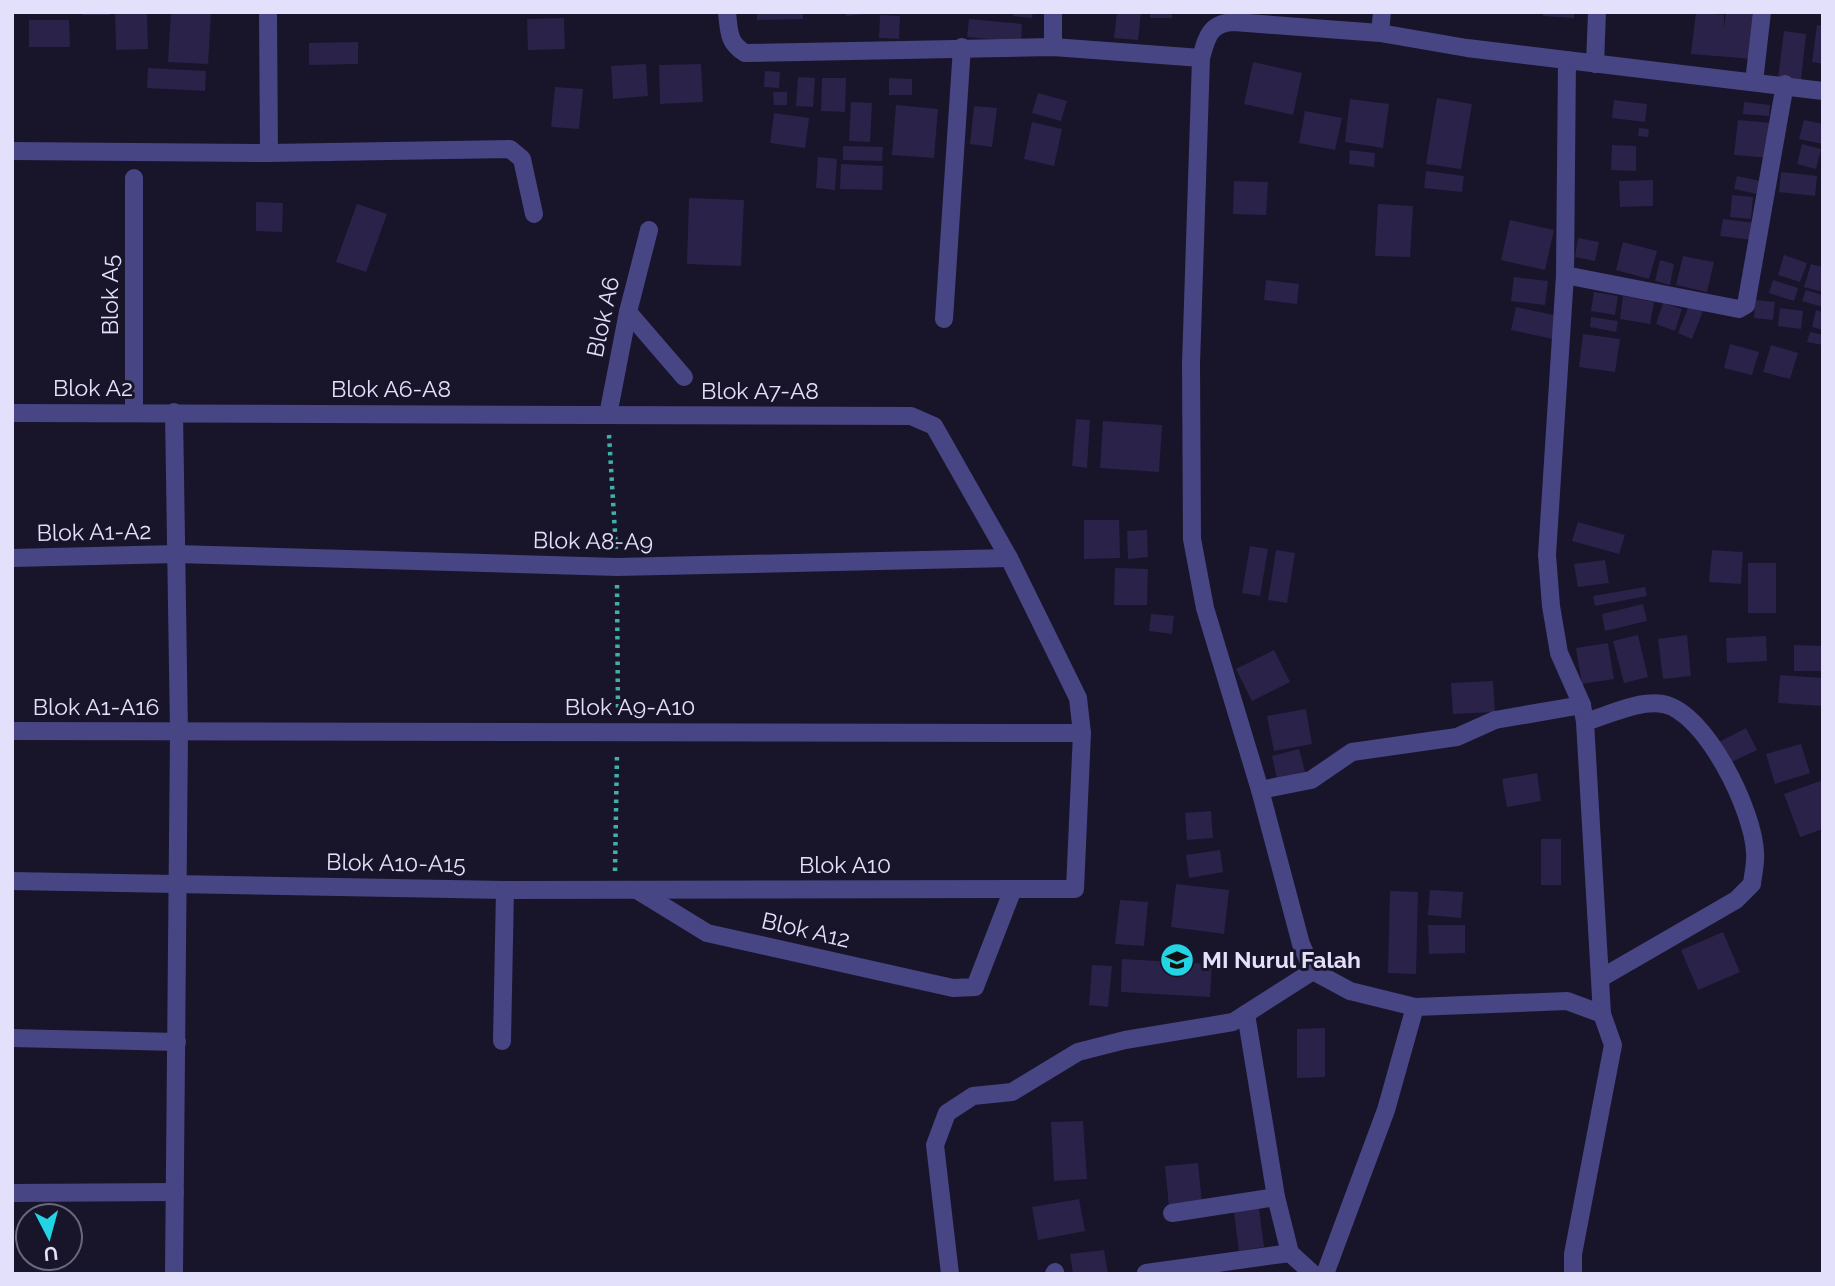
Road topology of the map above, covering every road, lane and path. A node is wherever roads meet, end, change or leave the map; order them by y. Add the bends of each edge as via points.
1 (268, 12) edge
2 (727, 12) edge
3 (1053, 12) edge
4 (1382, 12) edge
5 (1597, 12) edge
6 (1762, 12) edge
7 (1380, 33) junction
8 (962, 47) junction
9 (1053, 47) junction
10 (1201, 58) junction
11 (1567, 60) junction
12 (1595, 64) junction
13 (1754, 82) junction
14 (1785, 84) junction
15 (1823, 90) edge
16 (12, 151) edge
17 (269, 153) junction
18 (134, 178) dead end
19 (534, 214) dead end
20 (649, 230) dead end
21 (1565, 275) junction
22 (628, 312) junction
23 (944, 319) dead end
24 (684, 377) dead end
25 (134, 412) junction
26 (174, 412) junction
27 (12, 413) edge
28 (608, 415) junction
29 (176, 554) junction
30 (12, 558) edge
31 (1009, 558) junction
32 (617, 567) junction
33 (1583, 713) junction
34 (12, 731) edge
35 (618, 731) junction
36 (179, 732) junction
37 (1082, 733) junction
38 (1261, 790) junction
39 (12, 881) edge
40 (177, 883) junction
41 (615, 889) junction
42 (1013, 889) junction
43 (506, 890) junction
44 (637, 890) junction
45 (1314, 971) junction
46 (1601, 978) junction
47 (1415, 1007) junction
48 (1246, 1014) junction
49 (1602, 1014) junction
50 (12, 1038) edge
51 (502, 1041) dead end
52 (177, 1042) junction
53 (175, 1192) junction
54 (12, 1193) edge
55 (1276, 1197) junction
56 (1172, 1213) dead end
57 (1290, 1253) junction
58 (1146, 1273) edge
59 (174, 1274) edge
60 (950, 1274) edge
61 (1312, 1274) edge
62 (1325, 1274) edge
63 (1573, 1274) edge

1 - 17 street
2 - 8 street via 729,37 734,47 745,53
3 - 9 street
4 - 7 street
5 - 12 street
6 - 13 street
7 - 10 street via 1219,23 1210,29
7 - 11 street
8 - 9 street
8 - 23 street
9 - 10 street
10 - 38 street via 1191,364 1192,539 1205,608
11 - 12 street
11 - 21 street
12 - 13 street
13 - 14 street
14 - 15 street
14 - 21 street via 1746,305 1738,309
16 - 17 street
17 - 19 street via 510,149 522,159
18 - 25 street, Blok A5
20 - 22 street, Blok A6
21 - 33 street via 1547,555 1559,653
22 - 24 street
22 - 28 street, Blok A6
25 - 26 street, Blok A2
25 - 27 street, Blok A2
26 - 28 street, Blok A6-A8
26 - 29 street
28 - 31 street, Blok A7-A8 via 911,416 934,426
28 - 32 path
29 - 30 street, Blok A1-A2
29 - 32 street, Blok A8-A9
29 - 36 street
31 - 32 street, Blok A8-A9
31 - 37 street via 1078,698
32 - 35 path
33 - 38 street via 1495,720 1457,737 1352,752 1311,780
33 - 46 street
33 - 46 street via 1665,704 1690,718 1731,777 1746,811 1755,852 1752,884 1736,900
34 - 36 street, Blok A1-A16
35 - 36 street, Blok A9-A10
35 - 37 street, Blok A9-A10
35 - 41 path
36 - 40 street
37 - 42 street, Blok A10 via 1075,889
38 - 45 street via 1301,944
39 - 40 street, Blok A10-A15
40 - 43 street, Blok A10-A15
40 - 52 street
41 - 43 street, Blok A10-A15
41 - 44 street, Blok A10
42 - 44 street, Blok A10
42 - 44 street, Blok A12 via 975,987 953,988 708,933
43 - 51 street
45 - 47 street via 1350,991
45 - 48 street
46 - 49 street
47 - 49 street via 1567,1001
47 - 62 street via 1386,1110
48 - 55 street
48 - 60 street via 1233,1022 1078,1052 1012,1092 973,1096 947,1113 936,1145
49 - 63 street via 1613,1045
50 - 52 street
52 - 53 street
53 - 54 street
53 - 59 street
55 - 56 street
55 - 57 street
57 - 58 street
57 - 61 street

